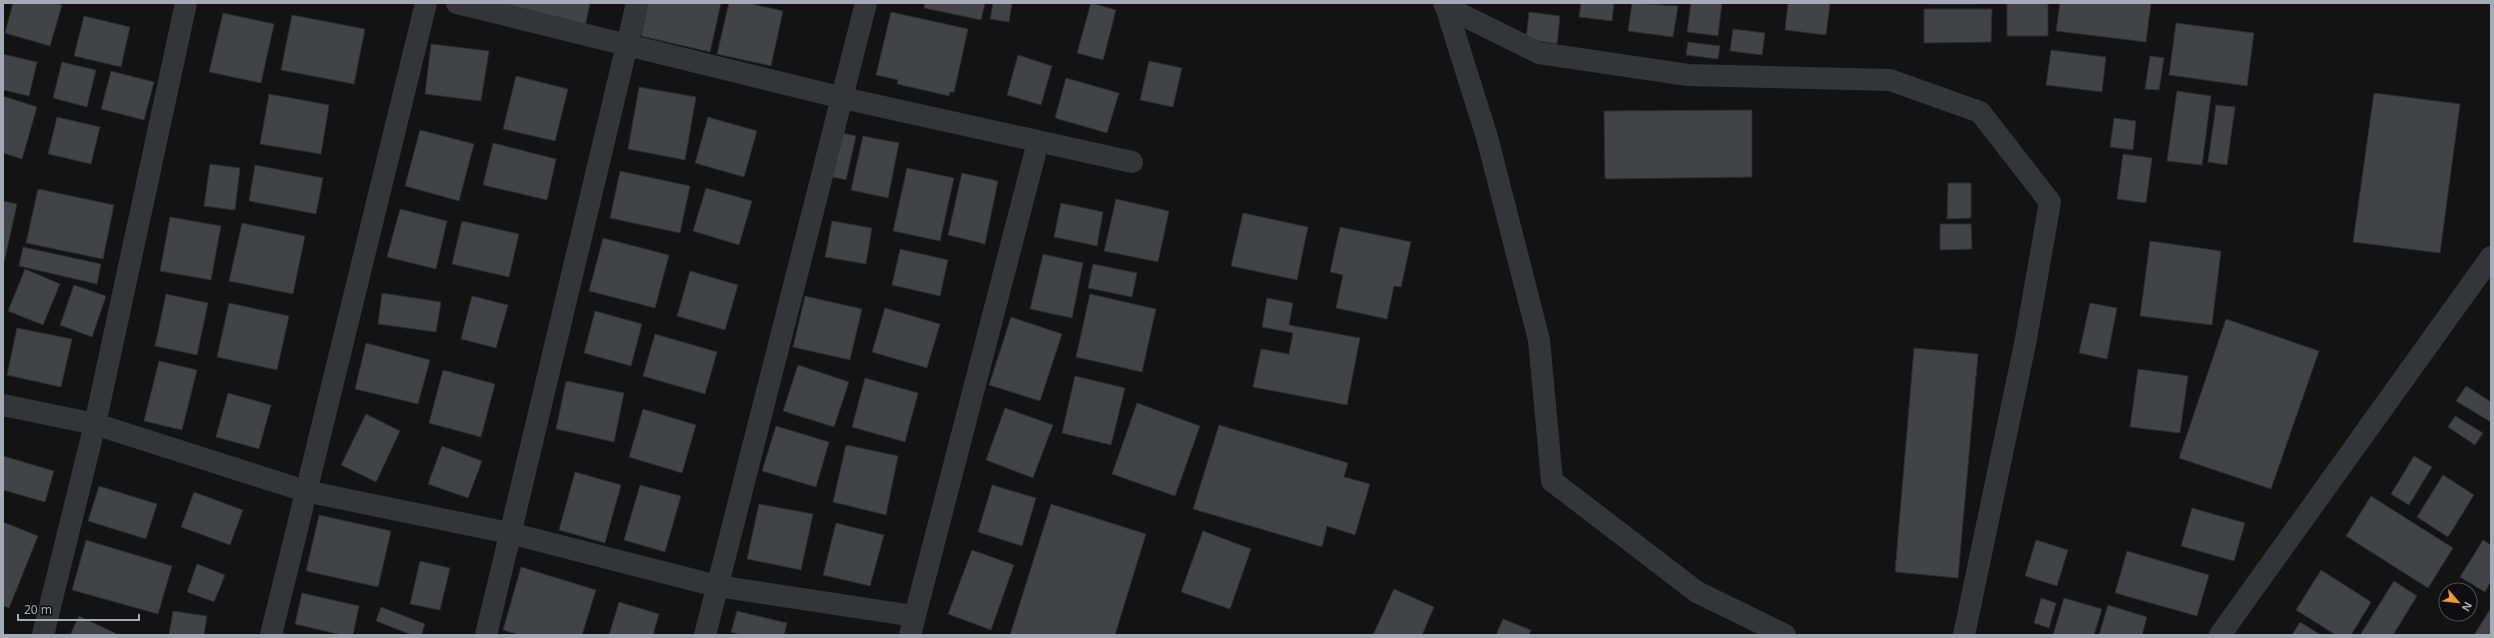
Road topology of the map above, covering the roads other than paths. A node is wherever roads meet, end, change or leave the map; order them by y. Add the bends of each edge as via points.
1 (186, 3) edge
2 (426, 3) edge
3 (457, 3) edge
4 (637, 3) edge
5 (866, 3) edge
6 (1445, 5) edge
7 (628, 45) junction
8 (843, 98) junction
9 (1038, 142) junction
10 (1132, 162) dead end
11 (2491, 257) edge
12 (3, 405) edge
13 (95, 424) junction
14 (305, 491) junction
15 (509, 533) junction
16 (717, 586) junction
17 (912, 625) edge
18 (43, 635) edge
19 (271, 635) edge
20 (486, 635) edge
21 (705, 635) edge
22 (1785, 635) edge
23 (1964, 635) edge
24 (2220, 635) edge

1 - 13 street
2 - 14 street
3 - 7 street
4 - 7 street
5 - 8 street
6 - 22 street via 1487,137 1539,340 1552,481 1697,592
6 - 23 street via 1539,53 1688,75 1890,80 1980,112 2050,202 2026,339
7 - 8 street
7 - 15 street
8 - 9 street
8 - 16 street
9 - 10 street
9 - 17 street
11 - 24 street
12 - 13 street
13 - 14 street
13 - 18 street
14 - 15 street
14 - 19 street
15 - 16 street
15 - 20 street
16 - 17 street
16 - 21 street

